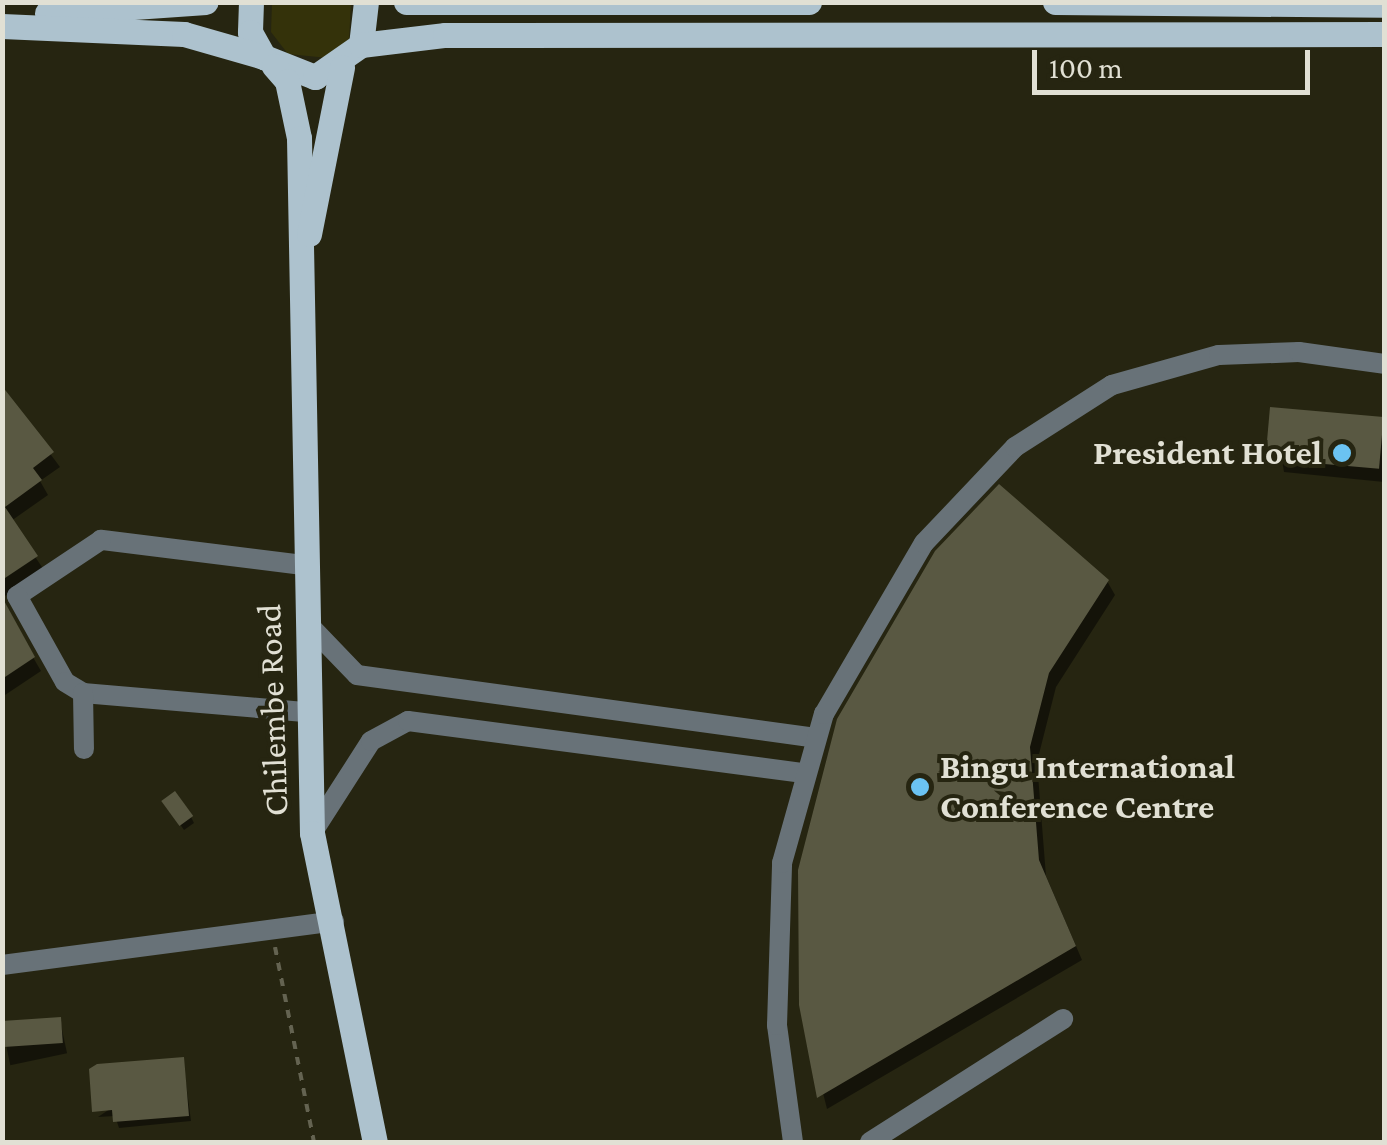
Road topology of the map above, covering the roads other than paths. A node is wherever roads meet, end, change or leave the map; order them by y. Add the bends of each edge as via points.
1 (206, 2) edge
2 (251, 2) edge
3 (366, 2) edge
4 (406, 2) edge
5 (810, 2) edge
6 (1055, 2) edge
7 (1238, 4) edge
8 (86, 6) edge
9 (1384, 6) edge
10 (2, 16) edge
11 (2, 26) edge
12 (1384, 34) edge
13 (361, 45) junction
14 (269, 62) junction
15 (342, 67) junction
16 (304, 268) junction
17 (1384, 364) edge
18 (303, 566) junction
19 (302, 618) junction
20 (83, 693) junction
21 (304, 712) junction
22 (816, 738) junction
23 (84, 749) dead end
24 (804, 773) junction
25 (312, 833) junction
26 (334, 921) junction
27 (2, 965) edge
28 (1063, 1019) dead end
29 (375, 1142) edge
30 (793, 1142) edge
31 (870, 1142) edge

1 - 8 main road
2 - 14 main road via 250,32
3 - 13 main road
4 - 5 main road
6 - 7 main road
7 - 9 main road
8 - 10 main road
11 - 14 main road via 184,34
12 - 13 main road via 445,35
13 - 15 main road
14 - 15 main road via 301,76
14 - 16 main road via 296,107
15 - 16 main road
16 - 18 main road, Chilembe Road
17 - 22 street via 1332,353 1219,355 1112,385 1060,414 968,490 924,542 880,605
18 - 19 main road, Chilembe Road
18 - 20 street via 120,539 84,545 17,596 65,682
19 - 21 main road, Chilembe Road
19 - 22 street via 357,676
20 - 21 street
20 - 23 street
21 - 25 main road, Chilembe Road
22 - 24 street
24 - 25 street via 408,721 371,742
24 - 30 street via 775,939
25 - 26 main road, Chilembe Road
26 - 27 street via 275,935
26 - 29 main road, Chilembe Road
28 - 31 street

